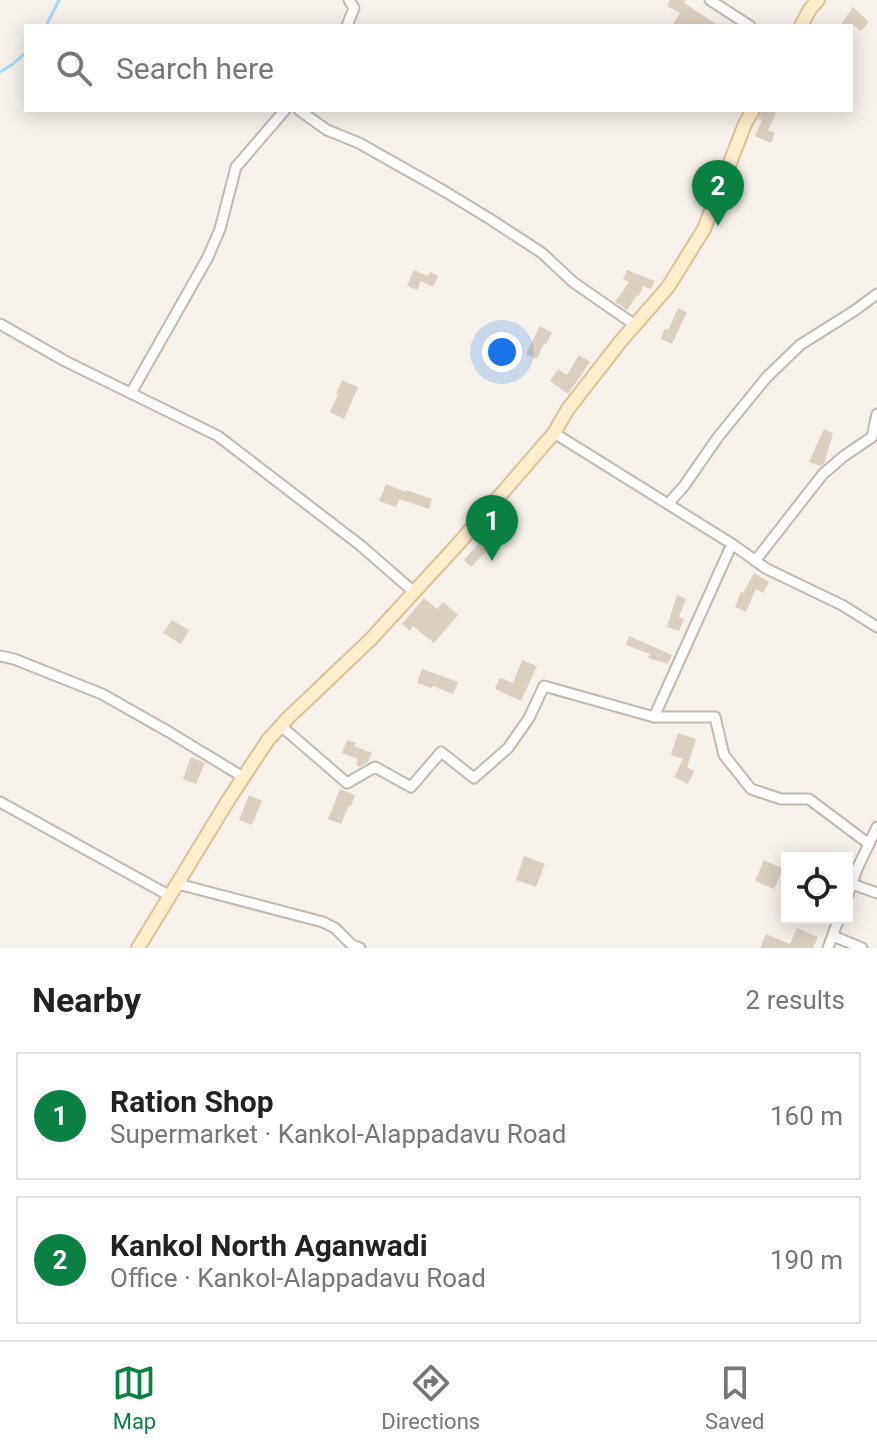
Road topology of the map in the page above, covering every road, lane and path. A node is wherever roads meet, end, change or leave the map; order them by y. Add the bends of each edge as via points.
1 (349, 0) edge
2 (710, 0) edge
3 (818, 0) edge
4 (348, 24) edge
5 (747, 24) edge
6 (802, 24) edge
7 (283, 112) edge
8 (302, 112) edge
9 (752, 112) edge
10 (877, 294) edge
11 (0, 324) edge
12 (635, 325) junction
13 (131, 393) junction
14 (877, 414) edge
15 (554, 433) junction
16 (668, 504) junction
17 (732, 544) junction
18 (755, 561) junction
19 (414, 592) junction
20 (877, 627) edge
21 (0, 656) edge
22 (654, 717) junction
23 (281, 726) junction
24 (243, 777) junction
25 (0, 802) edge
26 (877, 827) edge
27 (869, 844) junction
28 (853, 882) edge
29 (178, 884) junction
30 (853, 884) edge
31 (877, 893) edge
32 (170, 896) junction
33 (837, 924) edge
34 (833, 936) junction
35 (138, 948) edge
36 (360, 948) edge
37 (828, 948) edge
38 (862, 948) edge

1 - 4 street via 354,8
2 - 5 street
3 - 6 main road
7 - 13 street via 236,167 208,257
8 - 12 street via 490,219
9 - 12 main road via 704,229 668,287
10 - 16 street via 800,345 766,378
11 - 13 street
12 - 15 main road
13 - 19 street via 218,436
14 - 18 street via 872,437 823,474
15 - 16 street
15 - 19 main road
16 - 17 street
17 - 18 street
17 - 22 street
18 - 20 street
19 - 23 main road
21 - 24 street via 102,694
22 - 23 street via 544,686 508,748 474,778 441,752 411,787 375,767 347,783
22 - 27 street via 715,717 724,755 751,789 781,799 809,799
23 - 24 main road
24 - 29 main road
25 - 32 street
26 - 27 street
27 - 28 street
29 - 32 main road
29 - 36 street via 323,922
30 - 31 street
32 - 35 main road
33 - 34 street
34 - 37 street
34 - 38 street

